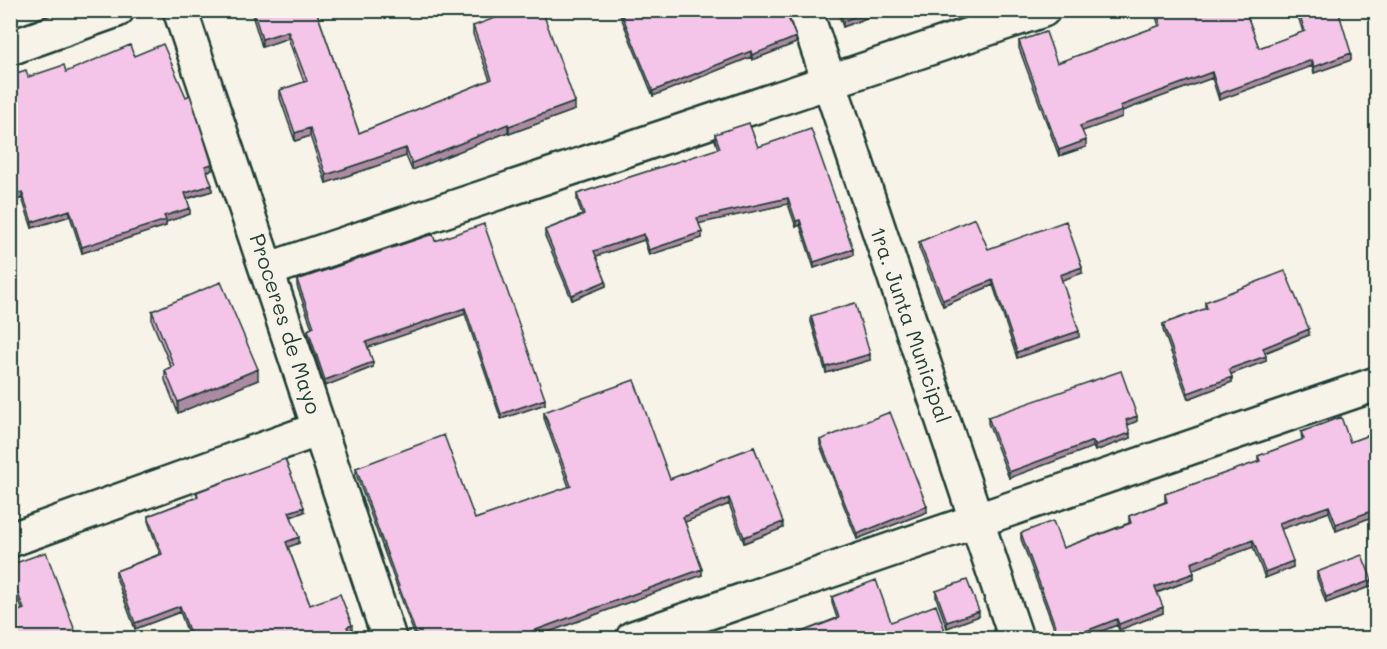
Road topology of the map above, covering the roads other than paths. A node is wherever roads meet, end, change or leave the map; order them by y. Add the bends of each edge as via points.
1 (117, 10) edge
2 (180, 10) edge
3 (805, 10) edge
4 (1044, 10) edge
5 (10, 48) edge
6 (829, 82) junction
7 (267, 270) junction
8 (1377, 384) edge
9 (319, 429) junction
10 (976, 521) junction
11 (10, 540) edge
12 (389, 639) edge
13 (633, 639) edge
14 (1016, 639) edge

1 - 5 street
2 - 7 street, Proceres de Mayo
3 - 6 street, 1ra. Junta Municipal
4 - 6 street
6 - 7 street
6 - 10 street, 1ra. Junta Municipal
7 - 9 street, Proceres de Mayo
8 - 10 street
9 - 11 street
9 - 12 street, Proceres de Mayo
10 - 13 street
10 - 14 street, 1ra. Junta Municipal

